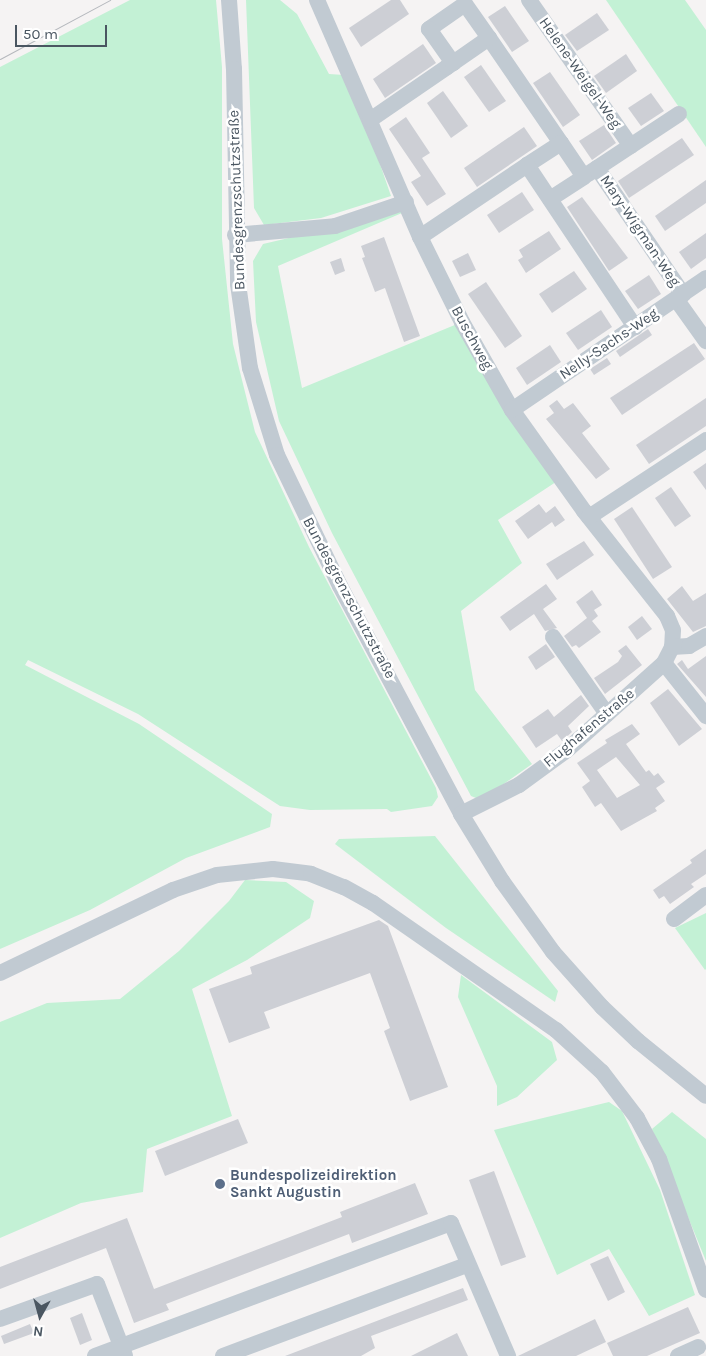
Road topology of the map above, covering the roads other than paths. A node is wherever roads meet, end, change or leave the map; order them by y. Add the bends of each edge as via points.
1 (229, 0) edge
2 (317, 0) edge
3 (529, 0) edge
4 (468, 2) edge
5 (489, 38) junction
6 (452, 63) junction
7 (679, 114) dead end
8 (370, 120) junction
9 (561, 143) junction
10 (631, 146) junction
11 (528, 165) junction
12 (590, 173) junction
13 (550, 199) junction
14 (406, 202) junction
15 (235, 235) junction
16 (420, 237) junction
17 (706, 278) edge
18 (680, 296) junction
19 (635, 327) junction
20 (706, 341) edge
21 (512, 410) junction
22 (706, 440) edge
23 (588, 517) junction
24 (553, 636) dead end
25 (706, 636) edge
26 (672, 646) junction
27 (664, 663) junction
28 (607, 714) junction
29 (706, 716) edge
30 (461, 814) junction
31 (706, 895) edge
32 (674, 919) dead end
33 (0, 973) edge
34 (706, 1096) edge
35 (467, 1264) junction
36 (706, 1290) edge
37 (0, 1319) edge
38 (698, 1347) dead end
39 (123, 1351) edge
40 (95, 1356) edge
41 (223, 1356) edge
42 (508, 1356) edge
43 (678, 1356) edge

1 - 15 street, Bundesgrenzschutzstraße via 234,70
2 - 8 street, Buschweg
3 - 10 street, Helene-Weigel-Weg
4 - 5 street
4 - 6 street via 429,29
5 - 6 street
5 - 9 street
6 - 8 street
7 - 10 street, Mary-Wigman-Weg
8 - 14 street, Buschweg
9 - 11 street
9 - 12 street
10 - 12 street, Mary-Wigman-Weg
11 - 13 street
11 - 16 street
12 - 13 street
12 - 18 street, Mary-Wigman-Weg
13 - 19 street
14 - 15 street via 335,226
14 - 16 street, Buschweg
15 - 30 street, Bundesgrenzschutzstraße via 244,336 277,455 317,541
16 - 21 street, Buschweg via 462,322
17 - 18 street, Nelly-Sachs-Weg
18 - 19 street, Nelly-Sachs-Weg
18 - 20 street, Mary-Wigman-Weg
19 - 21 street, Nelly-Sachs-Weg
21 - 23 street, Buschweg
22 - 23 street
23 - 26 street, Buschweg via 667,616 673,630
24 - 28 street
25 - 26 street via 689,646
26 - 27 street, Flughafenstraße
27 - 28 street, Flughafenstraße
27 - 29 street
28 - 30 street, Flughafenstraße via 567,750 519,785
30 - 34 street, Bundesgrenzschutzstraße via 507,889 553,952 638,1041
31 - 32 street
33 - 36 street via 165,894 217,875 274,869 311,874 344,887 373,902 556,1030 602,1072 637,1118 659,1159
35 - 39 street via 451,1223
35 - 41 street
35 - 42 street
37 - 39 street via 97,1284
38 - 43 street
39 - 40 street

